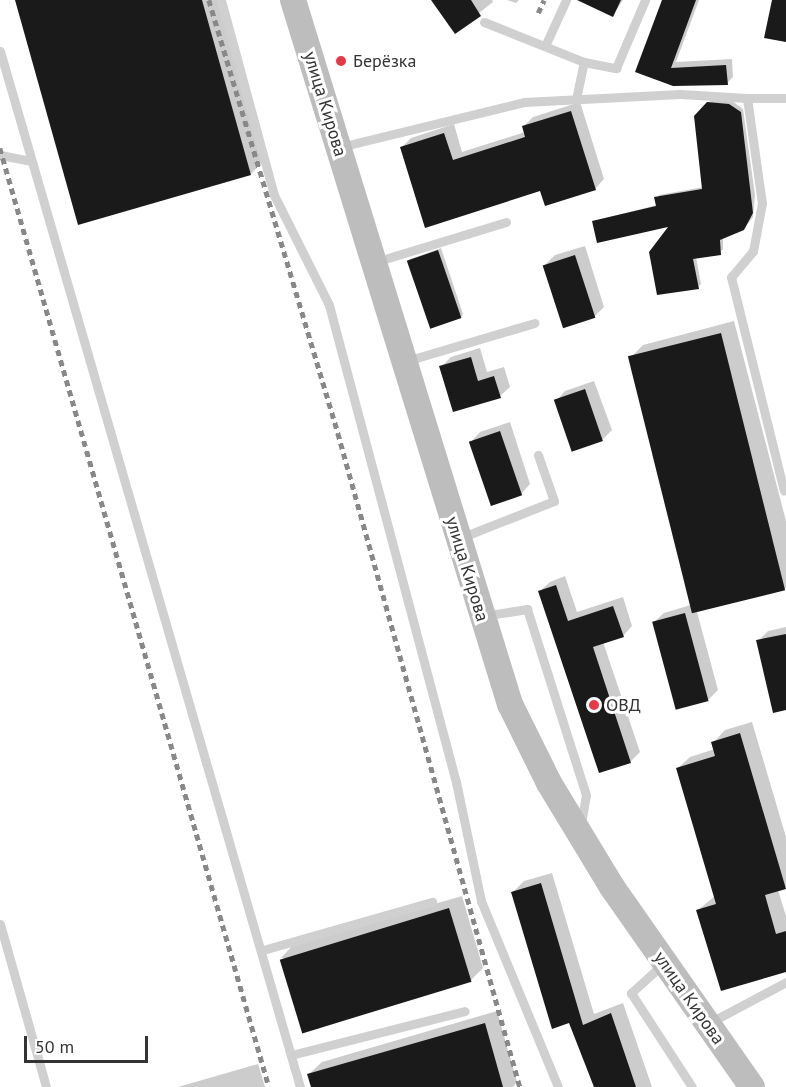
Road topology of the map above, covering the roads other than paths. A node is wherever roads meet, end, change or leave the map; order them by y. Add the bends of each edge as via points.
1 (220, 0) edge
2 (293, 0) edge
3 (566, 0) edge
4 (645, 0) edge
5 (484, 22) dead end
6 (545, 46) junction
7 (0, 51) edge
8 (584, 62) junction
9 (747, 98) junction
10 (786, 98) edge
11 (576, 99) junction
12 (339, 147) junction
13 (0, 155) edge
14 (30, 161) junction
15 (506, 222) dead end
16 (375, 262) junction
17 (534, 323) dead end
18 (406, 361) junction
19 (538, 455) dead end
20 (784, 491) dead end
21 (458, 539) junction
22 (481, 616) junction
23 (580, 833) junction
24 (432, 902) dead end
25 (0, 924) edge
26 (264, 951) junction
27 (664, 963) junction
28 (786, 982) edge
29 (465, 1011) dead end
30 (707, 1024) junction
31 (291, 1055) junction
32 (46, 1087) edge
33 (300, 1087) edge
34 (558, 1087) edge
35 (692, 1087) edge
36 (752, 1087) edge

1 - 34 lane via 274,195 329,305 456,782 481,900
2 - 12 main road, улица Кирова
3 - 6 lane
4 - 8 lane via 616,68
5 - 6 lane
6 - 8 lane
7 - 14 lane
8 - 11 lane
9 - 10 lane
9 - 11 lane via 680,94
9 - 20 lane via 762,203 753,251 731,277
11 - 12 lane via 524,102
12 - 16 main road, улица Кирова
13 - 14 lane
14 - 26 lane
15 - 16 lane
16 - 18 main road, улица Кирова
17 - 18 lane
18 - 21 main road, улица Кирова
19 - 21 lane via 554,501
21 - 22 main road, улица Кирова
22 - 23 main road, улица Кирова via 510,704
22 - 23 lane via 527,609 586,795
23 - 27 main road, улица Кирова
24 - 26 lane
25 - 32 lane
26 - 31 lane
27 - 30 main road, улица Кирова
27 - 35 lane via 631,993
28 - 30 lane
29 - 31 lane
30 - 36 main road, улица Кирова
31 - 33 lane

